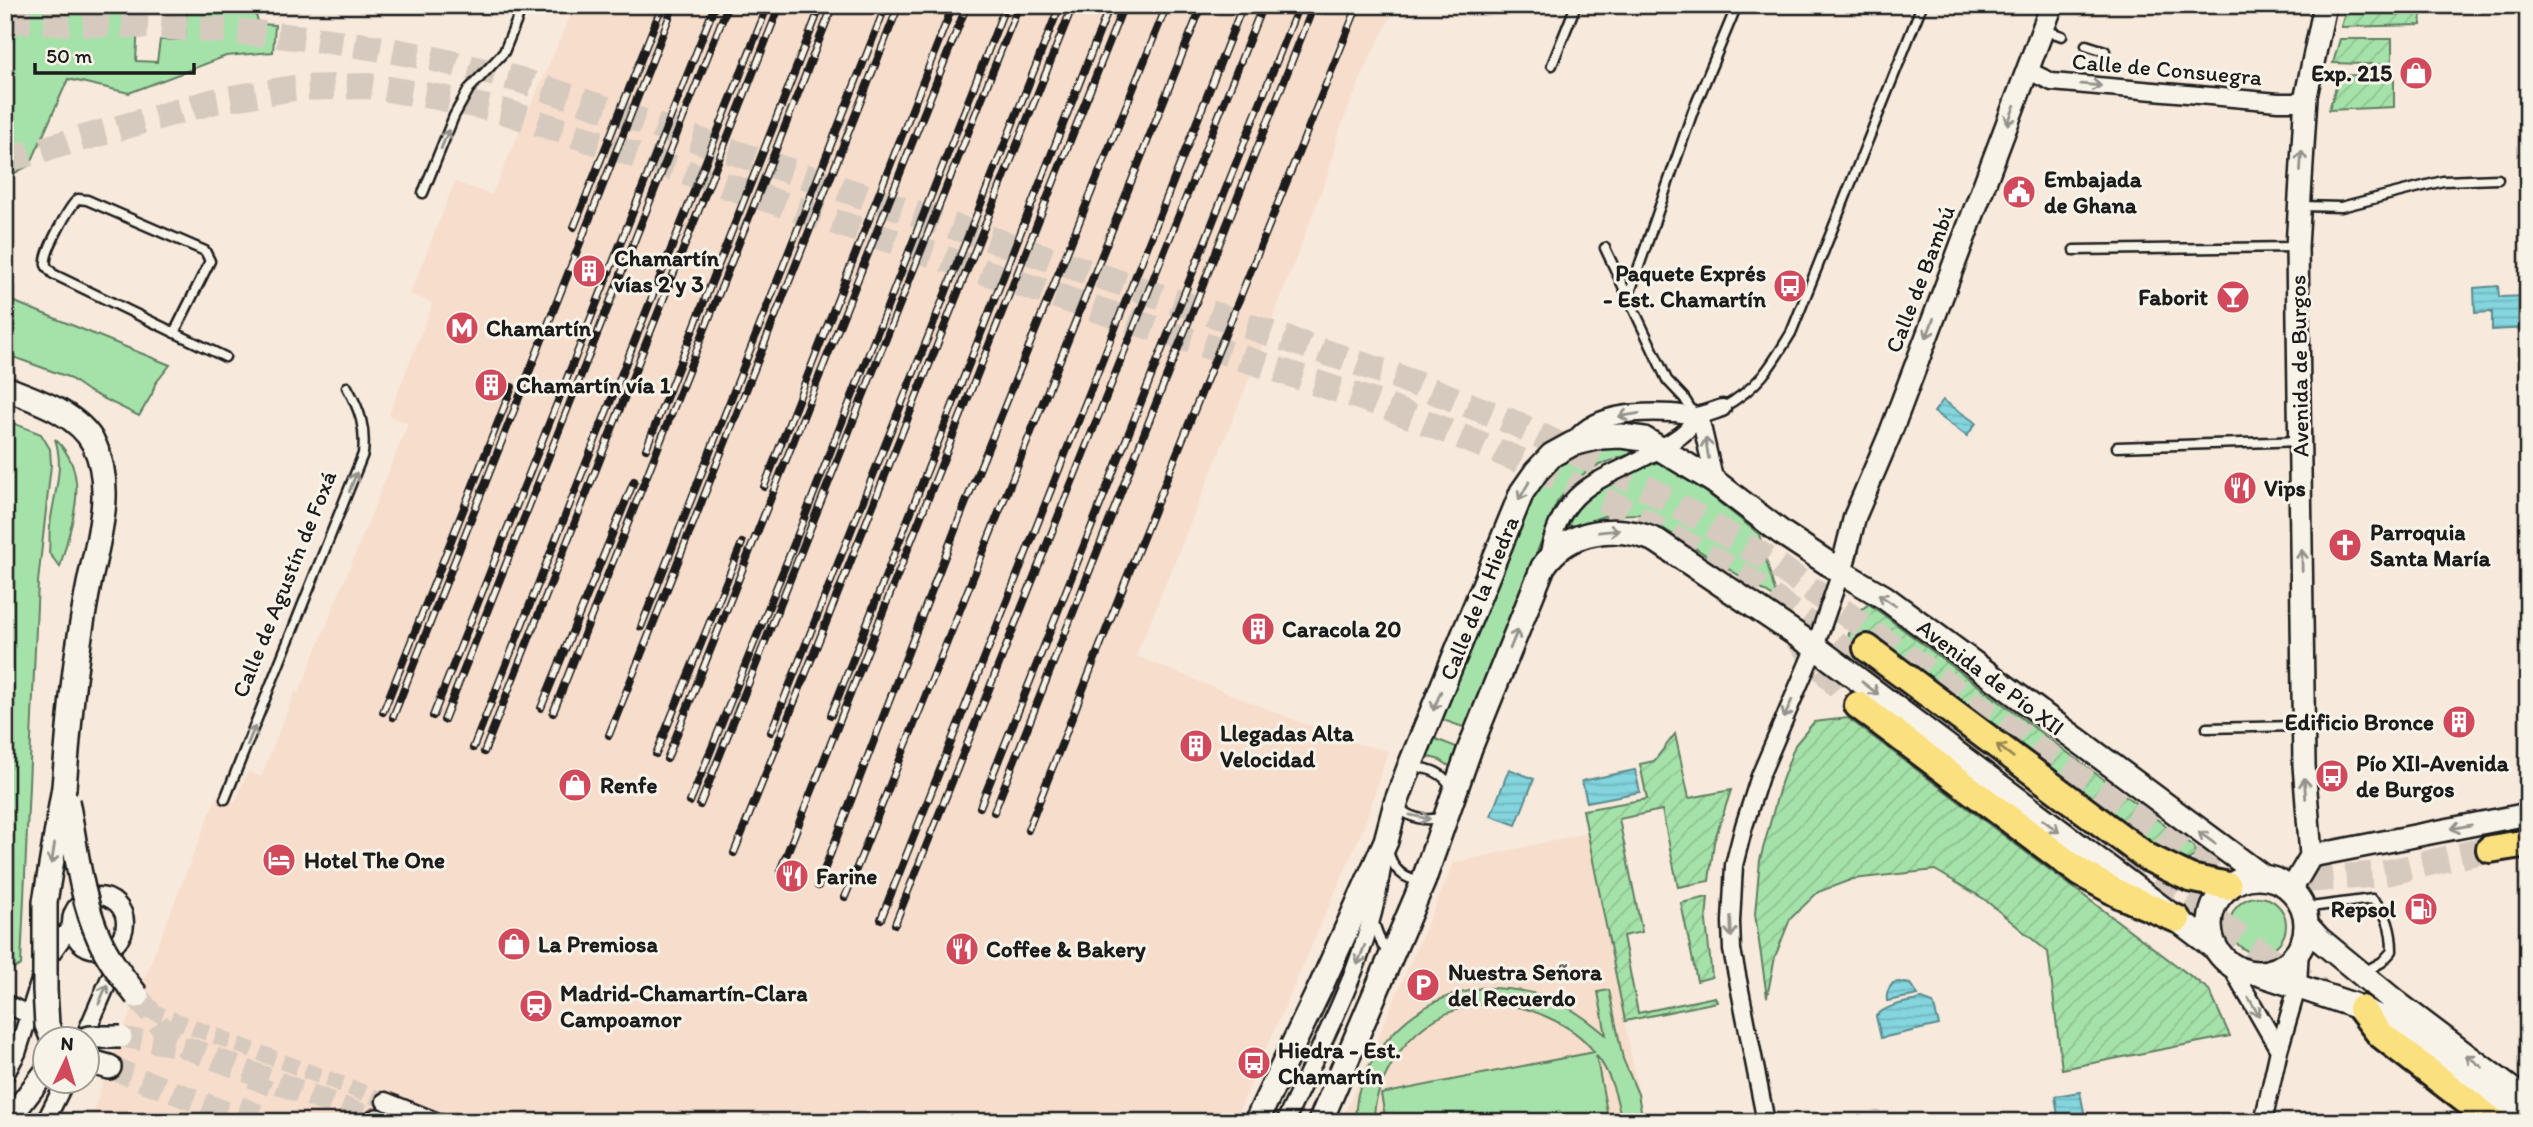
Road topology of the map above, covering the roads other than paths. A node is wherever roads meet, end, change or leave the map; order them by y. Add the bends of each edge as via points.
1 (523, 5) edge
2 (1576, 5) edge
3 (1737, 5) edge
4 (1922, 5) edge
5 (2052, 5) edge
6 (2325, 5) edge
7 (2086, 45) dead end
8 (2105, 51) dead end
9 (1552, 65) dead end
10 (2029, 65) junction
11 (2306, 96) junction
12 (2498, 179) dead end
13 (423, 193) dead end
14 (2299, 205) junction
15 (2297, 247) junction
16 (1605, 248) dead end
17 (2074, 250) dead end
18 (1629, 295) junction
19 (174, 333) junction
20 (225, 357) dead end
21 (346, 387) dead end
22 (5, 388) edge
23 (1722, 408) joint
24 (1695, 416) junction
25 (2300, 441) junction
26 (1572, 444) junction
27 (2117, 447) dead end
28 (1661, 448) junction
29 (1715, 482) junction
30 (1548, 558) junction
31 (1840, 572) junction
32 (1815, 647) junction
33 (1867, 648) dead end
34 (1858, 705) tunnel mouth
35 (2304, 726) junction
36 (2207, 728) dead end
37 (1409, 768) junction
38 (64, 787) junction
39 (225, 799) dead end
40 (1396, 803) junction
41 (1451, 804) junction
42 (2528, 814) edge
43 (1386, 841) junction
44 (2528, 844) edge
45 (2490, 849) tunnel mouth
46 (2311, 856) junction
47 (2263, 877) junction
48 (1423, 881) junction
49 (2228, 886) junction
50 (1373, 917) junction
51 (2300, 918) junction
52 (2177, 919) junction
53 (71, 926) junction
54 (113, 946) junction
55 (1392, 956) junction
56 (2222, 956) junction
57 (2258, 973) junction
58 (2361, 974) junction
59 (2298, 985) junction
60 (137, 996) tunnel mouth
61 (5, 1003) edge
62 (2357, 1007) junction
63 (27, 1014) junction
64 (47, 1026) edge
65 (88, 1026) edge
66 (102, 1037) edge
67 (121, 1037) tunnel mouth
68 (2279, 1050) junction
69 (5, 1075) edge
70 (32, 1089) edge
71 (58, 1096) edge
72 (2528, 1102) edge
73 (380, 1114) tunnel mouth
74 (7, 1122) edge
75 (45, 1122) edge
76 (438, 1122) edge
77 (1256, 1122) edge
78 (1285, 1122) edge
79 (1320, 1122) edge
80 (1766, 1122) edge
81 (2263, 1122) edge
82 (2494, 1122) edge
83 (2522, 1122) edge

13 -> 1 lane via 454,116 469,89 504,52
2 - 9 lane
3 - 18 lane via 1693,111
4 - 23 lane via 1791,334 1754,387
5 - 10 street, Calle de Bambú via 2052,33
6 - 11 street, Avenida de Burgos
7 - 8 lane
10 -> 11 street, Calle de Consuegra via 2035,74 2052,82 2278,102 2295,102
10 -> 31 street, Calle de Bambú via 1855,516
14 -> 11 street, Avenida de Burgos
12 - 14 lane via 2443,181 2341,207
14 - 15 street, Avenida de Burgos
15 - 17 lane
15 - 25 street, Avenida de Burgos
16 - 18 lane
18 - 24 lane via 1667,380
19 - 19 lane via 53,274 46,264 47,255 70,205 87,200 205,251 210,261
19 - 20 lane
39 -> 21 lane, Calle de Agustín de Foxá via 363,454 363,422
22 - 38 main road via 49,405 76,423 93,443 103,476 104,519 78,648
23 - 24 street, Calle de la Hiedra
24 -> 26 street, Calle de la Hiedra via 1643,413 1600,420 1585,427
24 - 28 street, Calle de la Hiedra via 1687,430
29 -> 24 street via 1702,426
25 - 27 lane
35 -> 25 street, Avenida de Burgos
26 - 28 main road, Calle de la Hiedra via 1621,436 1644,439
26 -> 37 main road, Calle de la Hiedra via 1552,455 1522,492
28 - 29 main road, Calle de la Hiedra
28 - 30 street, Calle de la Hiedra via 1610,473 1574,498 1561,518
29 - 31 main road, Avenida de Pío XII
30 -> 32 main road via 1560,547 1590,534 1610,530 1640,533
41 -> 30 main road, Calle de la Hiedra
31 - 32 street
47 -> 31 main road, Avenida de Pío XII via 1884,597
32 -> 52 main road
32 -> 80 street via 1760,776 1734,865 1732,950
49 -> 33 main road via 2190,878 2147,857
34 - 52 main road via 2081,873
35 - 36 lane
46 -> 35 street, Avenida de Burgos
37 - 40 main road, Calle de la Hiedra
37 - 41 lane via 1444,776
38 - 60 main road, bridge via 98,938
38 -> 64 main road, bridge via 45,902
40 -> 41 lane via 1421,819 1439,819
40 - 43 main road, Calle de la Hiedra
41 - 48 main road, Calle de la Hiedra
42 -> 46 street
43 - 48 lane via 1400,874
43 - 50 street, Calle de la Hiedra
43 - 77 main road, Calle de la Hiedra
44 - 45 main road
46 - 51 street
47 - 49 main road
47 - 51 main road via 2278,882
48 - 55 main road, Calle de la Hiedra
49 - 56 main road via 2210,917 2210,933
50 - 55 lane via 1382,945
50 -> 78 street, Calle de la Hiedra via 1359,960
51 - 57 main road via 2289,961
51 - 58 main road
51 - 58 lane via 2372,899 2378,904 2392,932 2392,951
51 - 59 street
52 - 56 main road
53 - 54 street via 87,947
53 - 54 street via 74,910 86,898 111,898 122,908 126,925
53 - 63 street via 46,961
65 -> 54 street via 112,973
55 - 79 main road, Calle de la Hiedra
56 - 57 main road via 2243,971
56 -> 68 street
57 - 59 main road
72 -> 58 main road
59 - 62 main road
59 - 68 street
61 - 63 street
62 - 82 main road via 2380,1034
62 - 83 main road via 2387,1021
63 - 69 street via 17,1053
66 - 67 street, bridge
68 - 81 street
70 - 74 street
71 - 75 street
73 - 76 street

